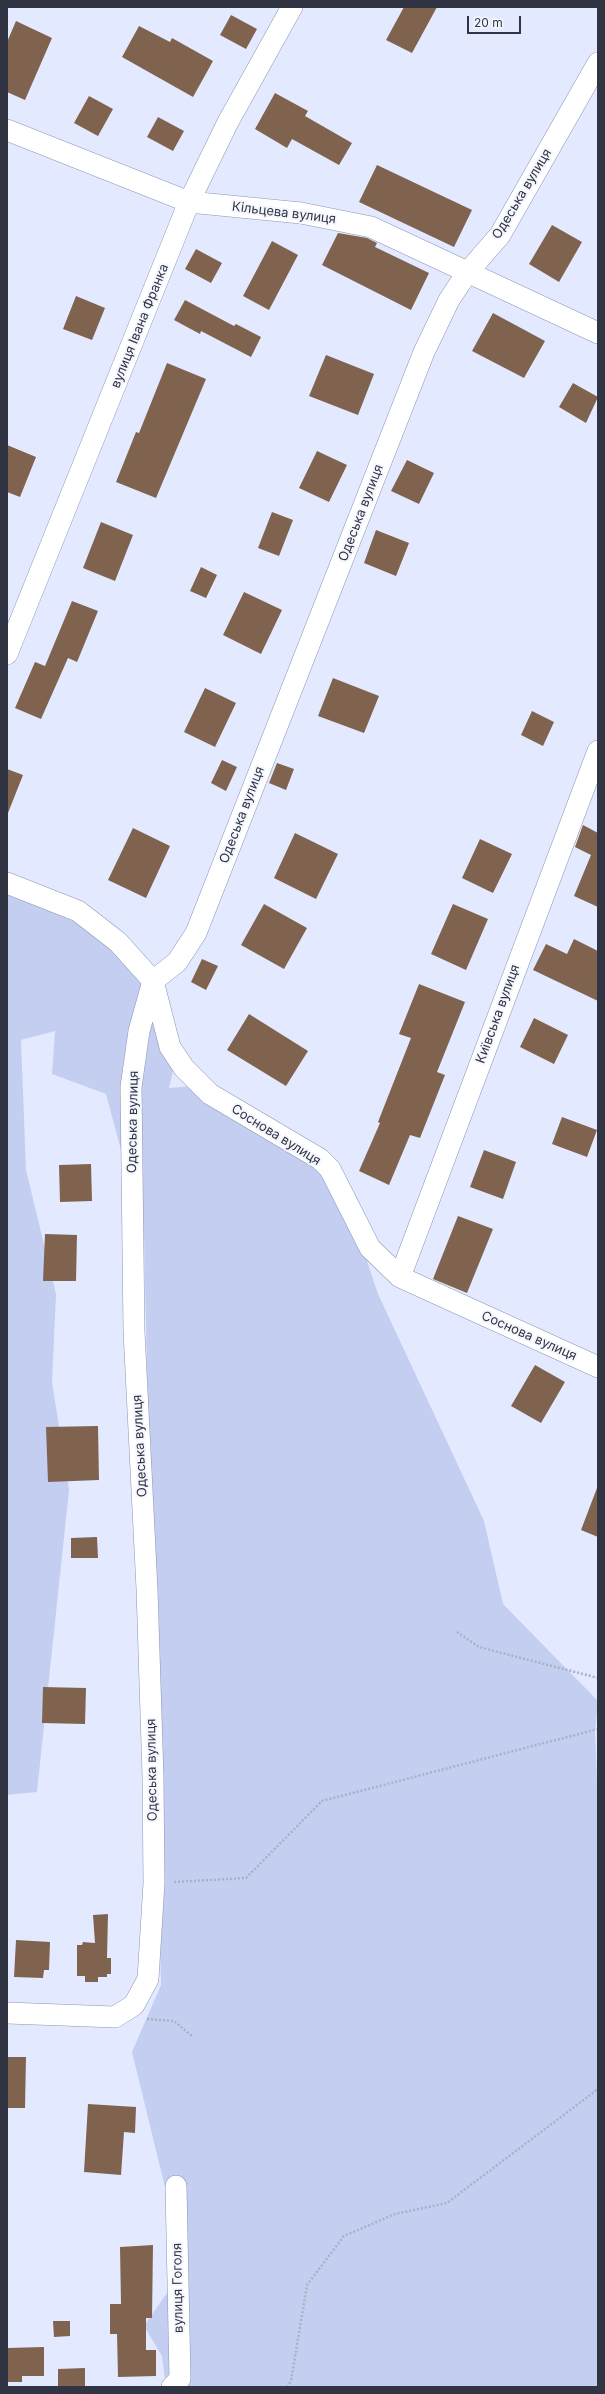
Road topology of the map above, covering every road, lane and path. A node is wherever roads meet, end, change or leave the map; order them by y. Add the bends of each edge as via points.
1 (292, 7) edge
2 (598, 63) edge
3 (7, 130) edge
4 (189, 202) junction
5 (467, 273) junction
6 (598, 332) edge
7 (7, 654) edge
8 (598, 751) edge
9 (7, 883) edge
10 (153, 981) junction
11 (400, 1277) junction
12 (598, 1367) edge
13 (457, 1632) dead end
14 (598, 1678) edge
15 (598, 1730) edge
16 (154, 1883) junction
17 (7, 2013) edge
18 (144, 2019) dead end
19 (192, 2036) dead end
20 (598, 2089) edge
21 (176, 2186) dead end
22 (172, 2387) edge
23 (287, 2387) edge

1 - 4 street, вулиця Івана Франка via 228,122
2 - 5 street, Одеська вулиця via 500,235
3 - 4 street, Кільцева вулиця
4 - 5 street, Кільцева вулиця via 301,213 371,227
4 - 7 street, вулиця Івана Франка
5 - 6 street, Кільцева вулиця
5 - 10 street, Одеська вулиця via 449,300 424,352 196,933 177,962
8 - 11 street, Київська вулиця
9 - 10 street, Соснова вулиця via 78,911 118,942
10 - 11 street, Соснова вулиця via 170,1047 184,1068 210,1094 320,1159 330,1169 370,1248
10 - 16 street, Одеська вулиця via 139,1031 132,1095 134,1331 147,1589
11 - 12 street, Соснова вулиця
13 - 14 path via 479,1646
15 - 16 path via 322,1801 246,1878
16 - 17 street, Одеська вулиця via 148,1979 134,2005 115,2017
18 - 19 path via 174,2021
20 - 23 path via 447,2203 395,2214 344,2236 307,2285 291,2381
21 - 22 street, вулиця Гоголя via 180,2379

